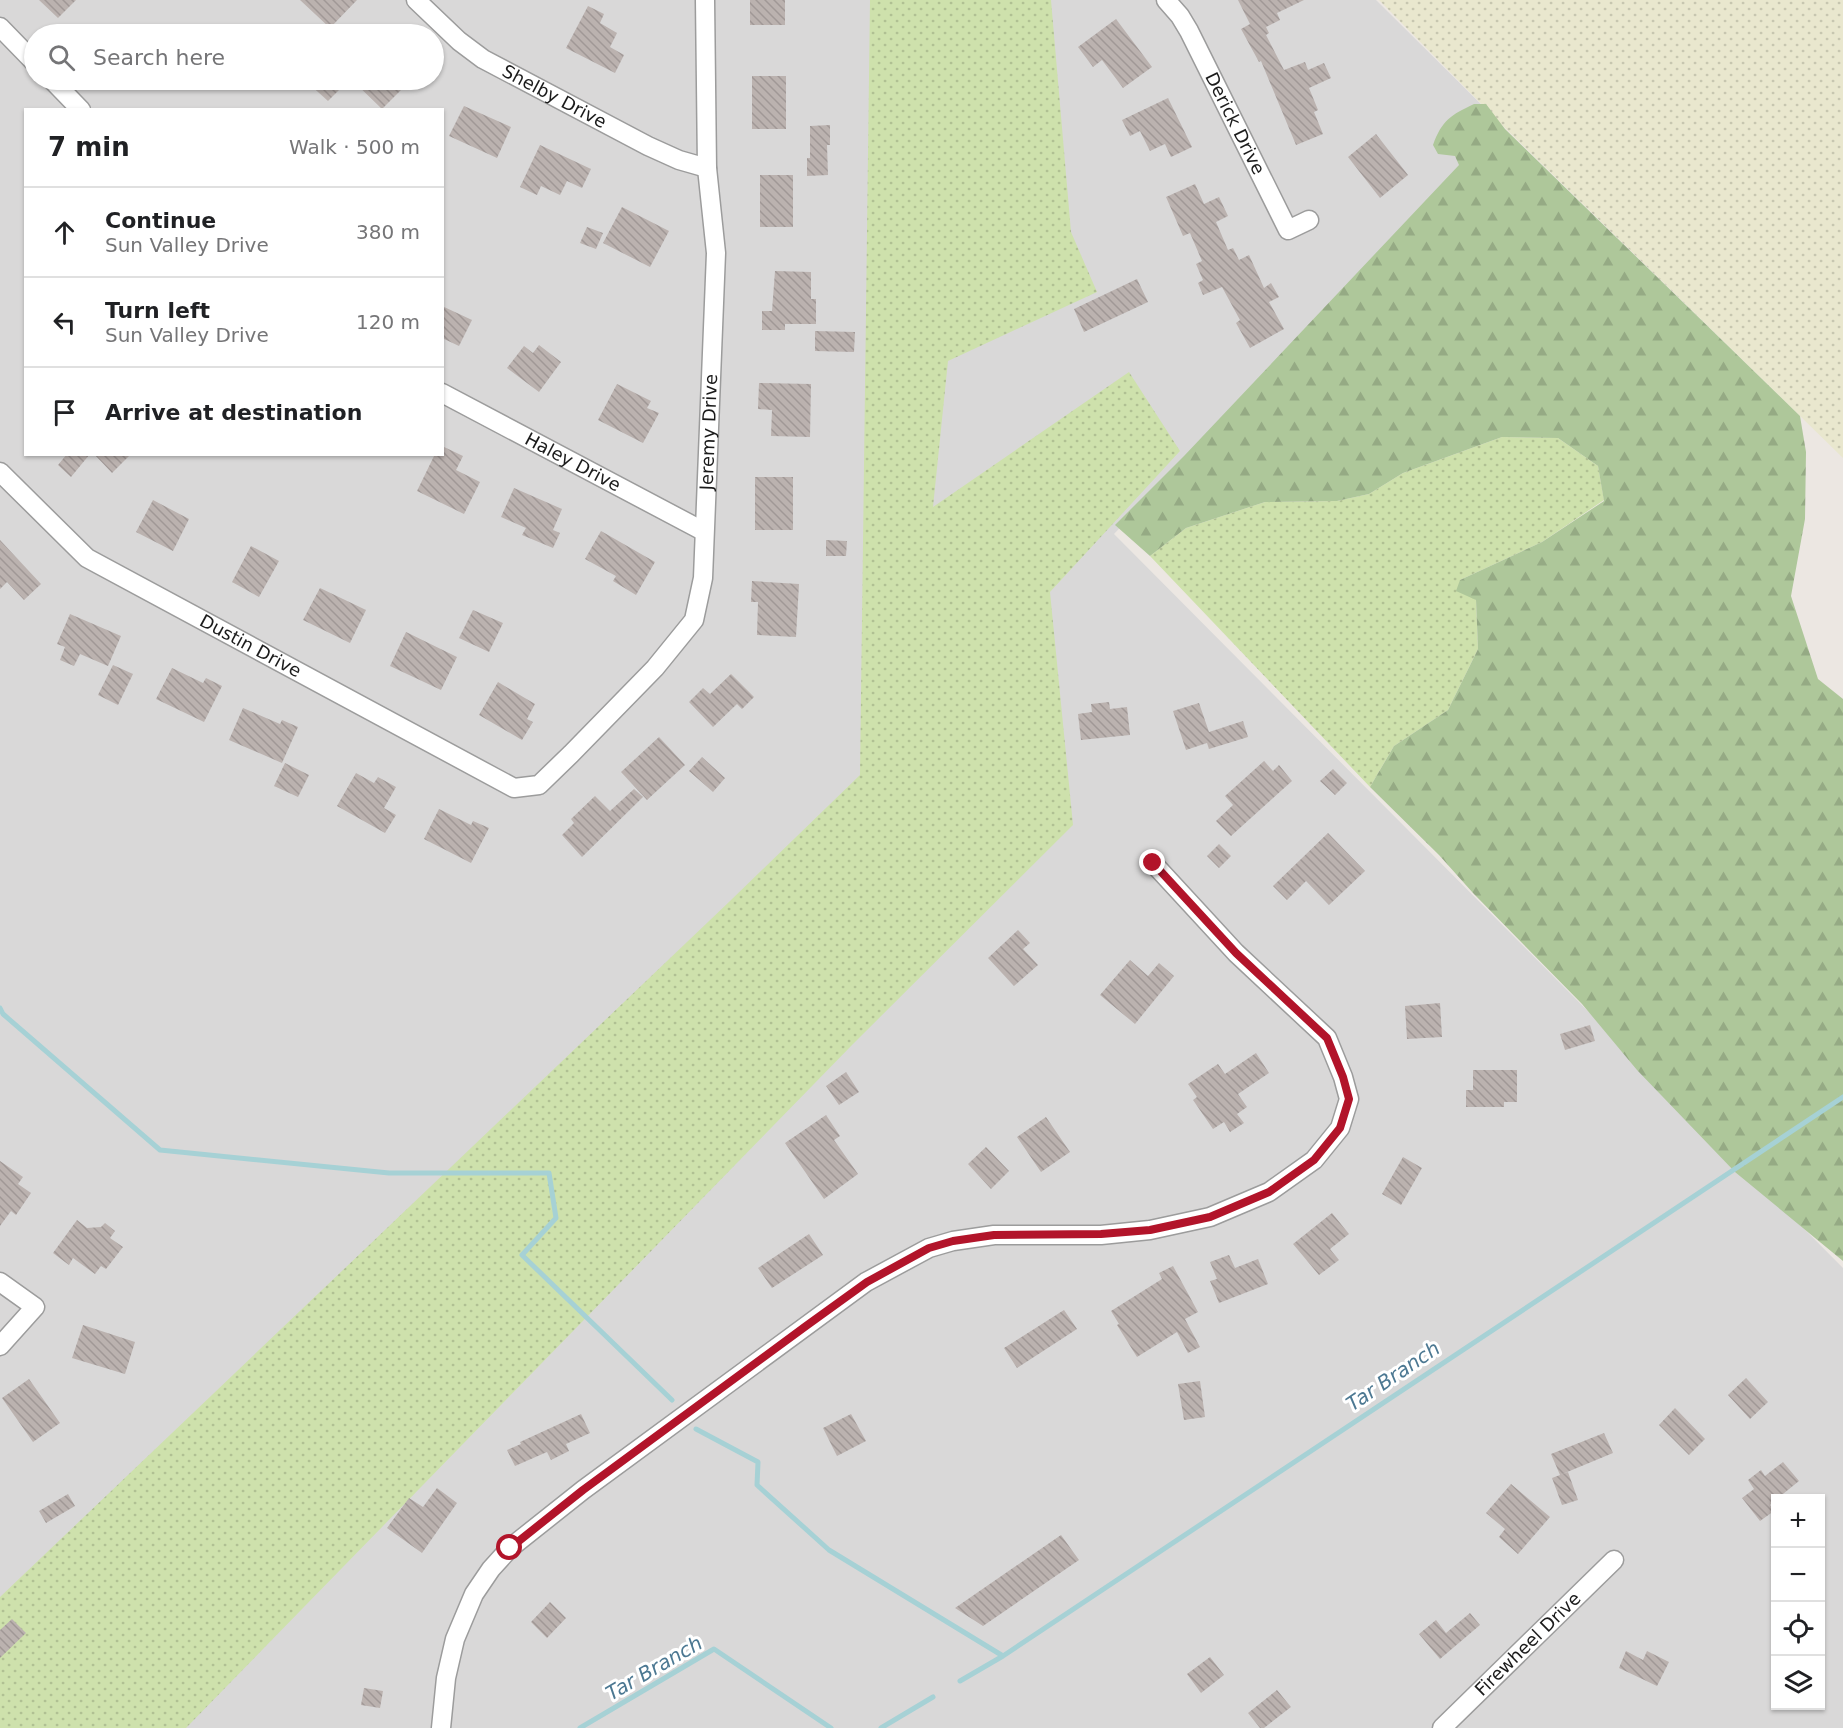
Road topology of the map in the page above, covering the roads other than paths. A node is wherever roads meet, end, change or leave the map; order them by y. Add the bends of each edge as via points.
1 (416, 0) edge
2 (705, 0) edge
3 (1166, 0) edge
4 (441, 24) edge
5 (0, 27) edge
6 (444, 27) edge
7 (24, 52) edge
8 (61, 90) edge
9 (79, 108) edge
10 (707, 168) junction
11 (1309, 220) dead end
12 (444, 394) edge
13 (0, 472) edge
14 (704, 531) junction
15 (523, 788) joint
16 (1153, 863) dead end
17 (0, 1282) edge
18 (0, 1346) edge
19 (1614, 1560) dead end
20 (441, 1728) edge
21 (1442, 1728) edge

1 - 4 street, Shelby Drive
2 - 10 street, Jeremy Drive
3 - 11 street, Derick Drive via 1189,31 1288,230
5 - 7 street
6 - 10 street, Shelby Drive via 483,59 648,146
8 - 9 street
10 - 14 street, Jeremy Drive via 716,253
12 - 14 street, Haley Drive
13 - 15 street, Dustin Drive via 87,558 514,788
14 - 15 street, Jeremy Drive via 703,578 694,620 655,669 565,761 538,785
16 - 20 street via 1236,953 1327,1038 1349,1099 1340,1128 1314,1160 1269,1192 1210,1217 1150,1230 994,1235 953,1241 929,1248 867,1282 510,1548 474,1594 455,1639
17 - 18 street via 35,1307
19 - 21 street, Firewheel Drive

